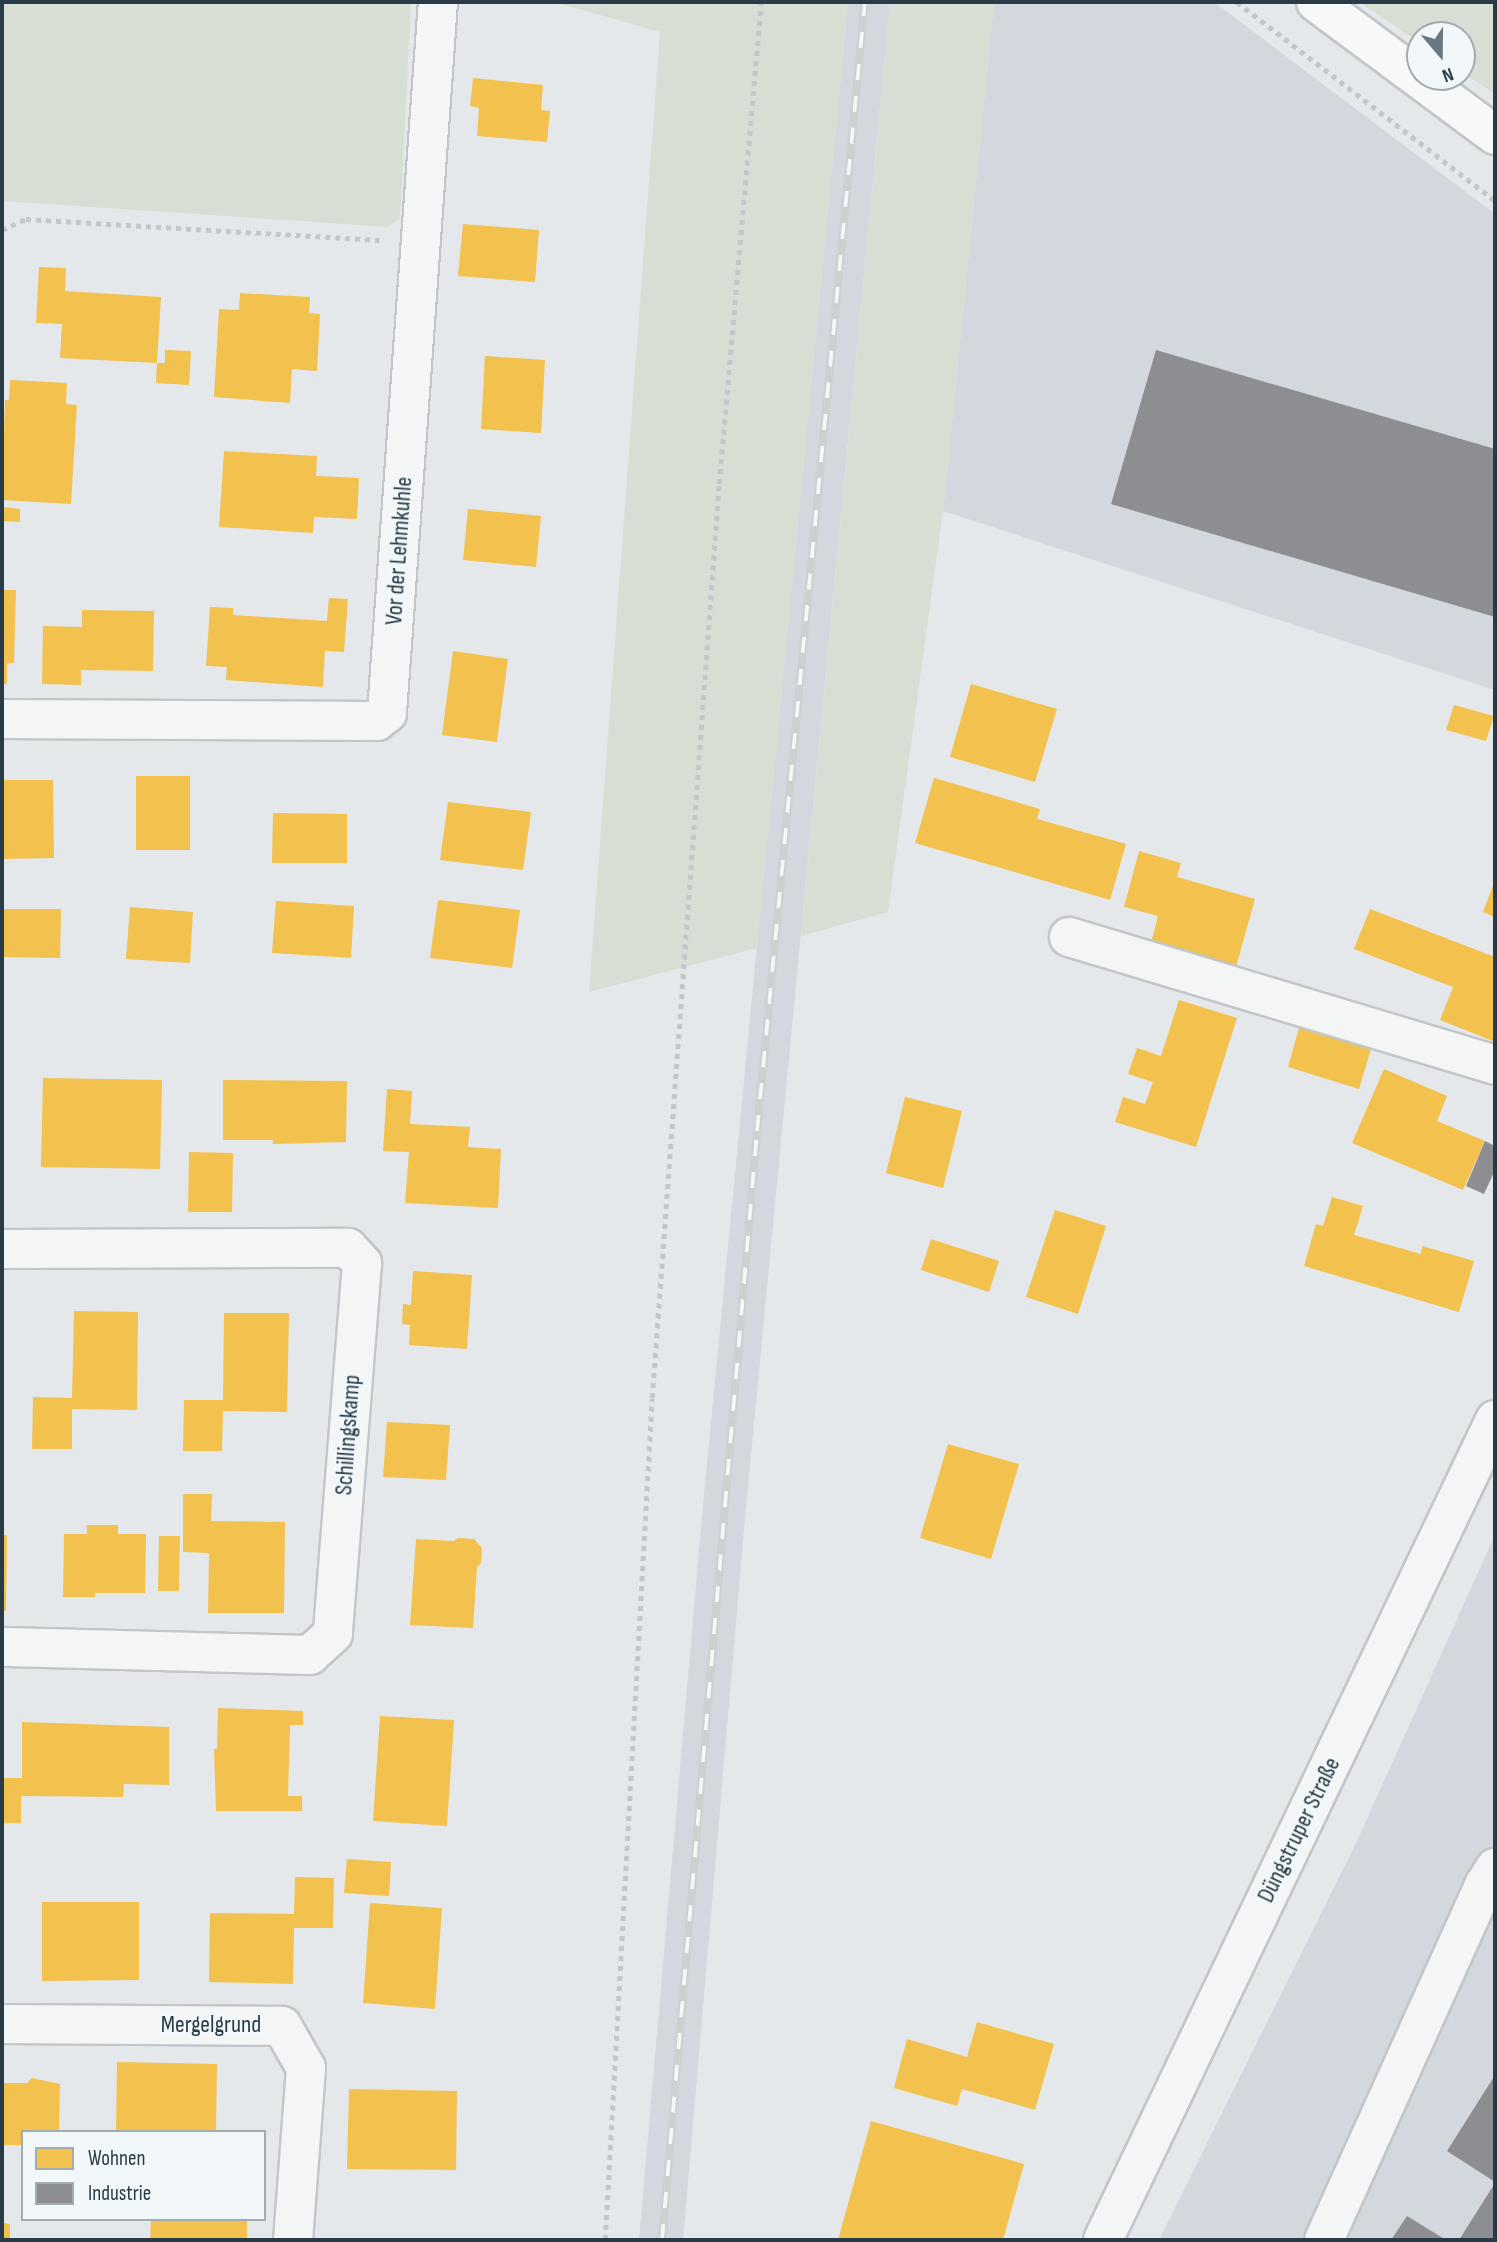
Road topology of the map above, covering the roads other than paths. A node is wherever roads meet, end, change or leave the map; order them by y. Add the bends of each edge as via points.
1 (438, 2) edge
2 (1316, 2) edge
3 (1495, 135) edge
4 (2, 719) edge
5 (1069, 937) dead end
6 (1495, 1065) edge
7 (2, 1249) edge
8 (1495, 1420) edge
9 (2, 1647) edge
10 (1495, 1868) edge
11 (2, 2024) edge
12 (293, 2240) edge
13 (1103, 2240) edge
14 (1324, 2240) edge

1 - 4 street, Vor der Lehmkuhle via 387,713 377,721
2 - 3 main road
5 - 6 street
7 - 9 street, Schillingskamp via 348,1248 362,1263 333,1634 310,1655
8 - 13 street, Düngstruper Straße
10 - 14 street
11 - 12 street, Mergelgrund via 282,2026 306,2068

